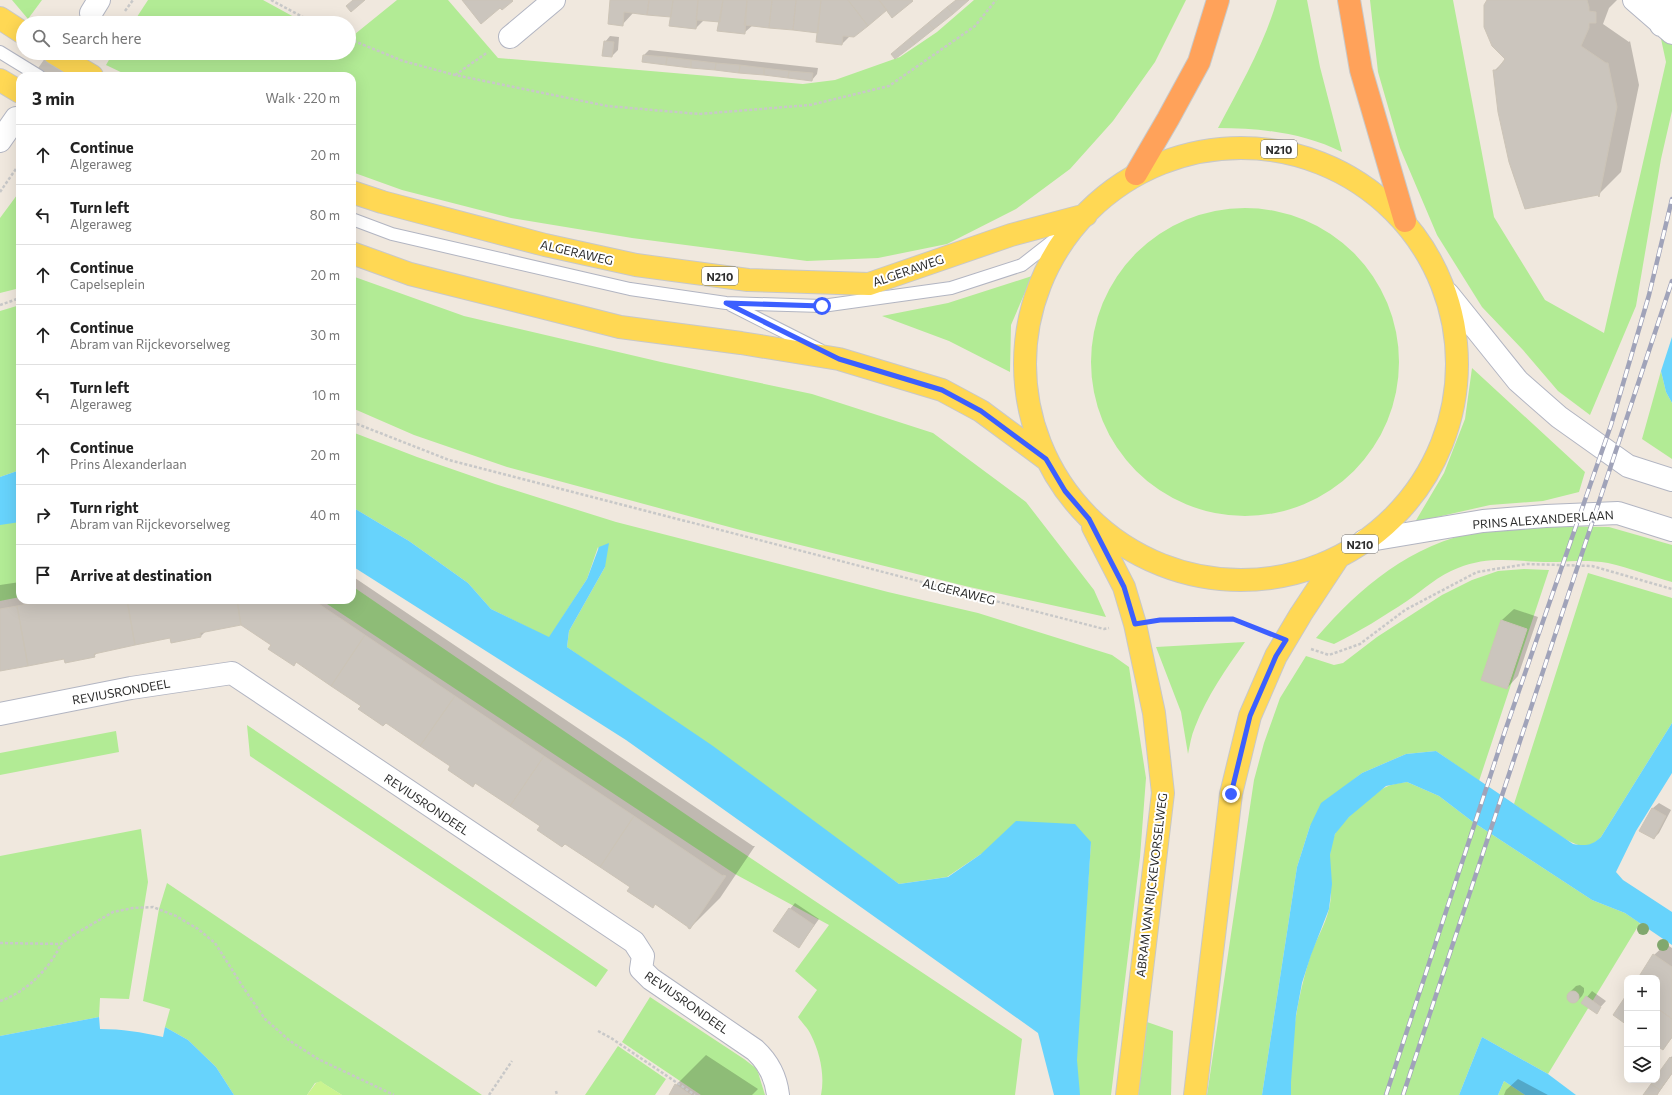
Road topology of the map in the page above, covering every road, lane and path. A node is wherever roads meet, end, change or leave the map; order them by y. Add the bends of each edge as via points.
1 (272, 0) edge
2 (554, 0) edge
3 (996, 0) edge
4 (1218, 0) edge
5 (1349, 0) edge
6 (1634, 0) edge
7 (1662, 0) edge
8 (301, 16) edge
9 (0, 18) edge
10 (16, 28) edge
11 (1667, 29) edge
12 (510, 37) joint
13 (356, 42) edge
14 (0, 52) edge
15 (66, 60) edge
16 (32, 72) edge
17 (85, 72) edge
18 (455, 75) junction
19 (0, 80) edge
20 (16, 90) edge
21 (16, 118) dead end
22 (0, 142) edge
23 (16, 169) edge
24 (1136, 174) junction
25 (0, 192) edge
26 (356, 193) edge
27 (1086, 215) junction
28 (356, 220) edge
29 (1405, 221) junction
30 (356, 254) edge
31 (1448, 294) junction
32 (16, 299) edge
33 (726, 303) junction
34 (0, 305) edge
35 (839, 359) junction
36 (356, 424) edge
37 (1046, 459) junction
38 (1672, 480) edge
39 (1089, 519) junction
40 (1672, 530) edge
41 (1364, 541) junction
42 (1338, 558) junction
43 (1672, 589) edge
44 (1135, 624) junction
45 (1286, 640) junction
46 (0, 714) edge
47 (0, 943) edge
48 (62, 944) junction
49 (0, 1001) edge
50 (598, 1032) dead end
51 (512, 1061) dead end
52 (556, 1091) dead end
53 (394, 1095) edge
54 (489, 1095) edge
55 (557, 1095) edge
56 (695, 1095) edge
57 (778, 1095) edge
58 (1127, 1095) edge
59 (1195, 1095) edge

1 - 8 path
2 - 12 street
3 - 18 path via 975,26 889,86 810,105 699,114 637,109 606,106
4 - 24 highway, N210 via 1199,62
5 - 29 highway, N210 via 1361,70
6 - 11 street
7 - 11 street
9 - 10 main road
12 - 18 path
13 - 18 path via 403,61
14 - 16 lane
15 - 17 main road
19 - 20 main road
21 - 22 street
23 - 25 path
24 - 27 main road, N210
24 - 29 main road, N210 via 1191,152 1270,147 1308,157 1361,182
26 - 27 main road, ALGERAWEG / N210 via 531,241 636,265 748,280 870,284 1011,235
27 - 33 lane, ALGERAWEG / N210 via 1022,265 951,288 822,306
27 - 37 main road, N210 via 1042,277 1028,322 1024,369 1030,415
28 - 33 lane, ALGERAWEG / N210 via 392,234 630,289
29 - 31 main road, N210 via 1426,248
30 - 35 main road, ALGERAWEG / N210 via 410,274 620,327
31 - 38 street via 1518,381 1559,417 1628,466
31 - 41 main road, N210 via 1458,374 1446,436 1416,493
32 - 34 path
33 - 35 lane, ALGERAWEG / N210
35 - 37 main road, ALGERAWEG / N210 via 942,390 981,411
36 - 44 path, ALGERAWEG via 449,460 1104,629
37 - 39 main road, N210 via 1065,491
39 - 42 main road, N210 via 1119,543 1152,562 1203,577 1265,580 1302,572
39 - 44 main road, ABRAM VAN RIJCKEVORSELWEG via 1124,587
40 - 41 street, PRINS ALEXANDERLAAN via 1618,513 1483,521
41 - 42 main road, N210
42 - 45 main road
43 - 45 path via 1592,566 1527,564 1477,572 1405,610 1360,644 1329,655
44 - 45 path, ALGERAWEG via 1160,620 1233,619
44 - 58 main road, ABRAM VAN RIJCKEVORSELWEG via 1154,713 1163,793
45 - 59 main road via 1276,656 1250,716 1231,794
46 - 57 street, REVIUSRONDEEL via 131,688 232,672 634,942 644,956 641,969 651,980 764,1058 777,1084
47 - 48 path
48 - 49 path via 43,971 26,986
48 - 53 path via 113,912 153,907 176,916 215,943 265,1019 290,1042 318,1059
50 - 56 path via 611,1038
51 - 54 path
52 - 55 path

